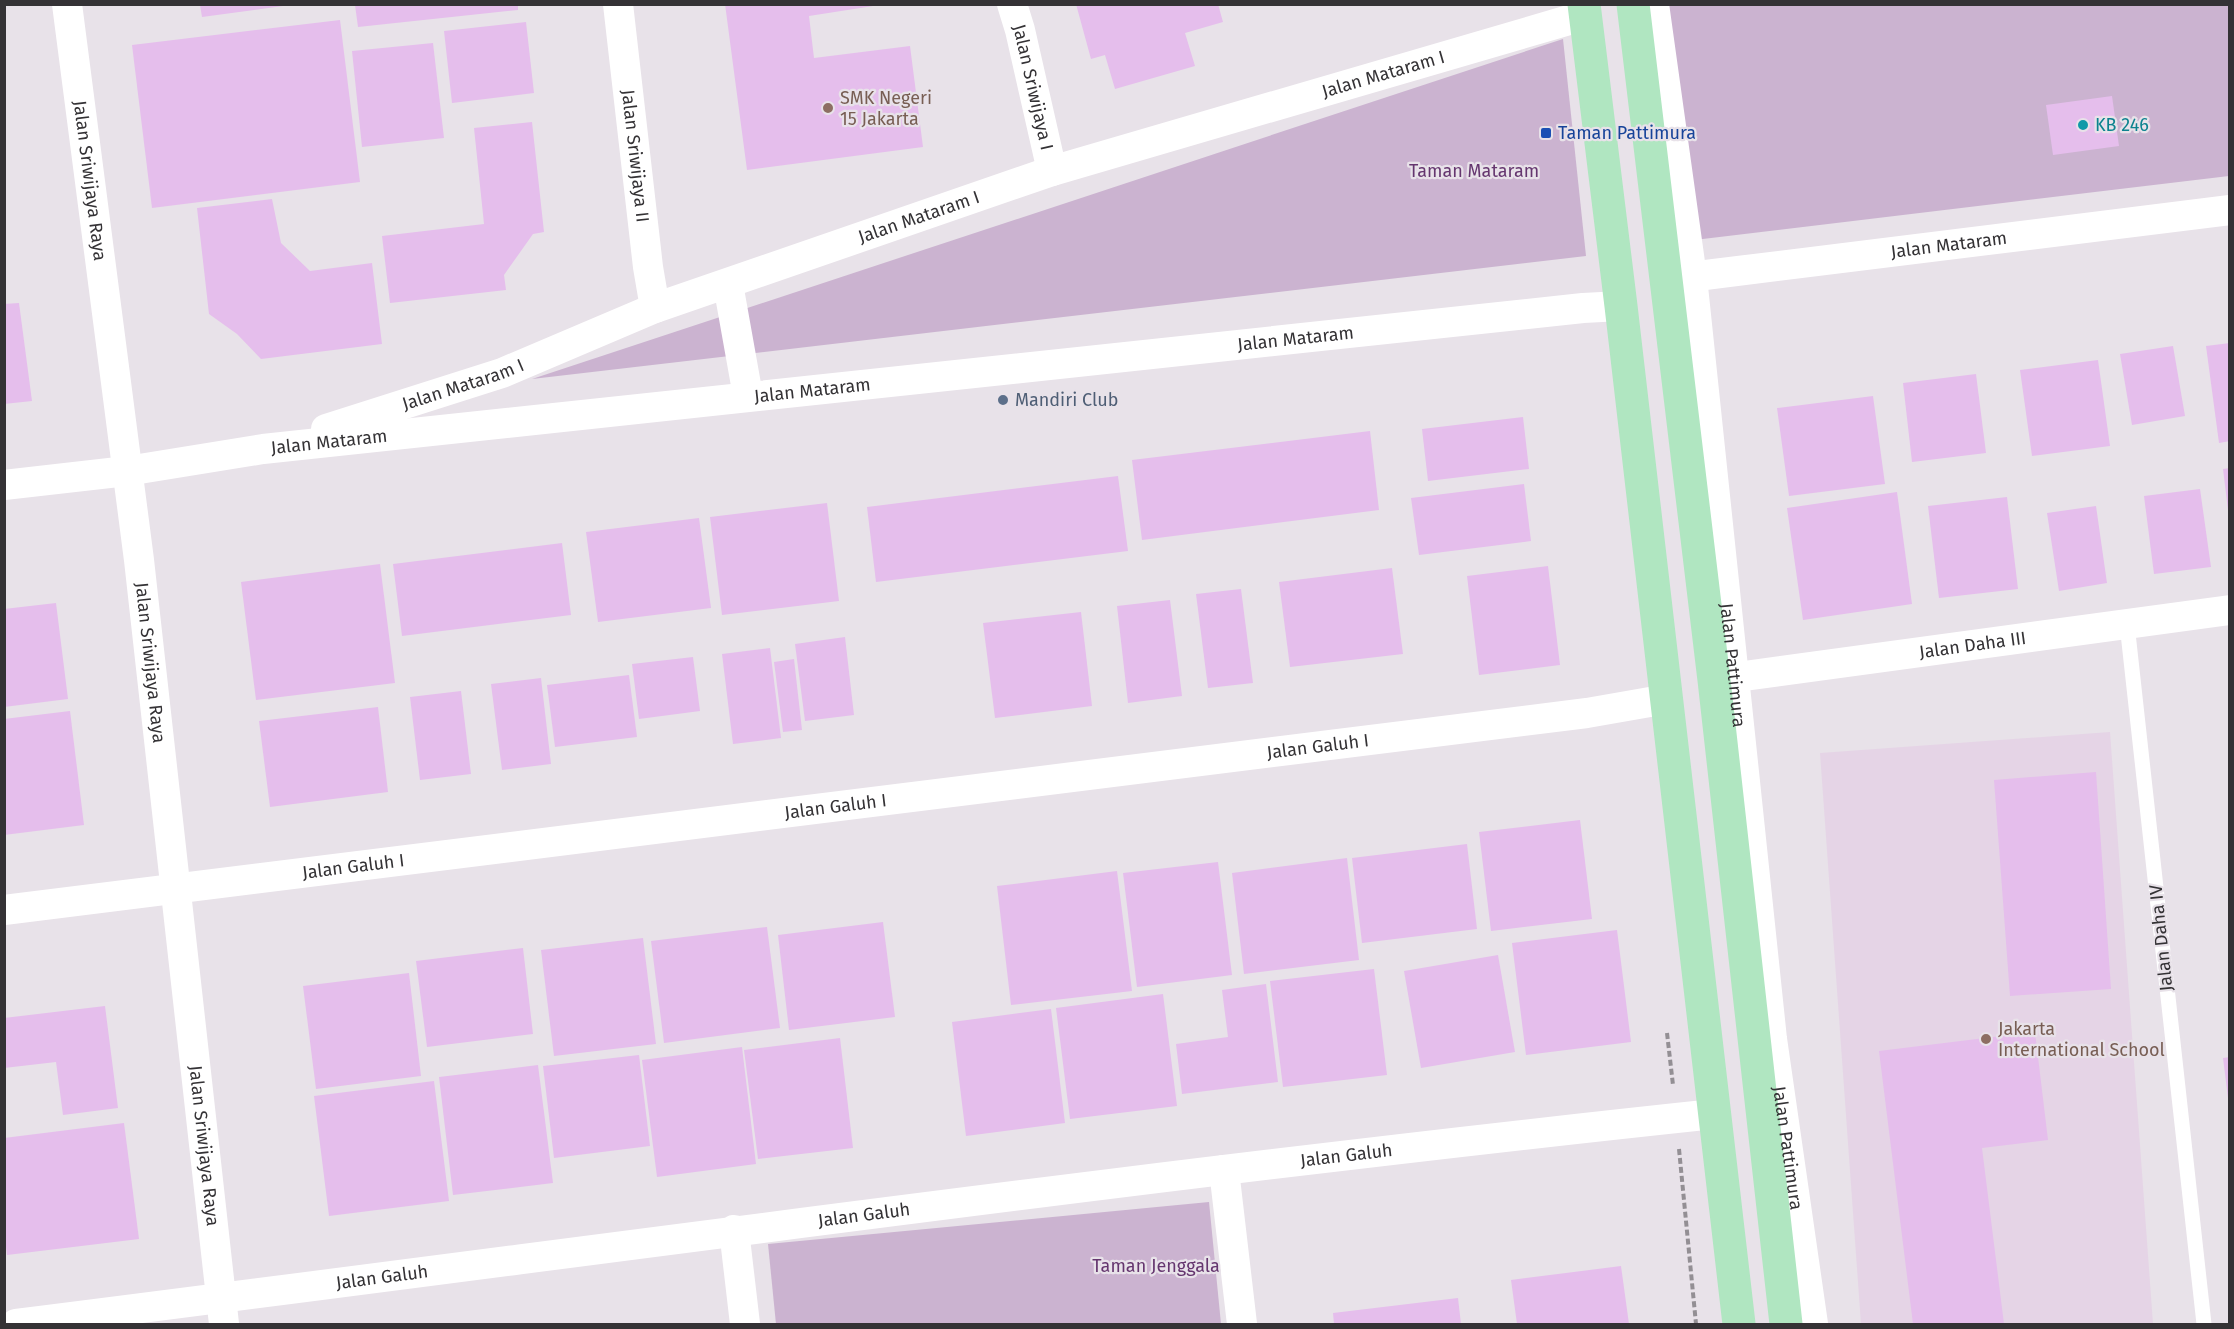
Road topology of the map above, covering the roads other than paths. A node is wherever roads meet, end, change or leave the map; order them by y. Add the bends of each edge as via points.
1 (67, 4) edge
2 (618, 4) edge
3 (1012, 4) edge
4 (1647, 5) edge
5 (1585, 10) edge
6 (1052, 171) junction
7 (2229, 210) edge
8 (1680, 278) junction
9 (728, 284) junction
10 (1621, 306) junction
11 (655, 309) junction
12 (748, 396) junction
13 (263, 450) junction
14 (127, 471) junction
15 (4, 485) edge
16 (2229, 610) edge
17 (2127, 624) junction
18 (1724, 678) junction
19 (1667, 699) junction
20 (174, 890) junction
21 (4, 910) edge
22 (1714, 1114) junction
23 (1224, 1170) junction
24 (734, 1230) junction
25 (223, 1312) edge
26 (16, 1324) edge
27 (745, 1324) edge
28 (1242, 1324) edge
29 (1739, 1324) edge
30 (1786, 1324) edge
31 (1814, 1324) edge
32 (2204, 1324) edge

1 - 14 street, Jalan Sriwijaya Raya
2 - 11 street, Jalan Sriwijaya II
3 - 6 street, Jalan Sriwijaya I
4 - 8 main road, Jalan Pattimura
5 - 6 street, Jalan Mataram I
5 - 10 main road
6 - 9 street, Jalan Mataram I
7 - 8 street, Jalan Mataram
8 - 18 main road, Jalan Pattimura
9 - 11 street, Jalan Mataram I
9 - 12 street
10 - 12 street, Jalan Mataram
10 - 19 main road
11 - 13 street, Jalan Mataram I via 502,373
12 - 13 street, Jalan Mataram
13 - 14 street, Jalan Mataram
14 - 15 street, Jalan Mataram
14 - 20 street, Jalan Sriwijaya Raya
16 - 17 street, Jalan Daha III
17 - 18 street, Jalan Daha III
17 - 32 lane, Jalan Daha IV
18 - 30 main road, Jalan Pattimura
18 - 31 street, Jalan Pattimura
19 - 20 street, Jalan Galuh I via 1587,713
19 - 22 main road
20 - 21 street, Jalan Galuh I
20 - 25 street, Jalan Sriwijaya Raya
22 - 23 street, Jalan Galuh
22 - 29 main road
23 - 24 street, Jalan Galuh
23 - 28 street
24 - 25 street, Jalan Galuh
24 - 27 street
25 - 26 street, Jalan Galuh

